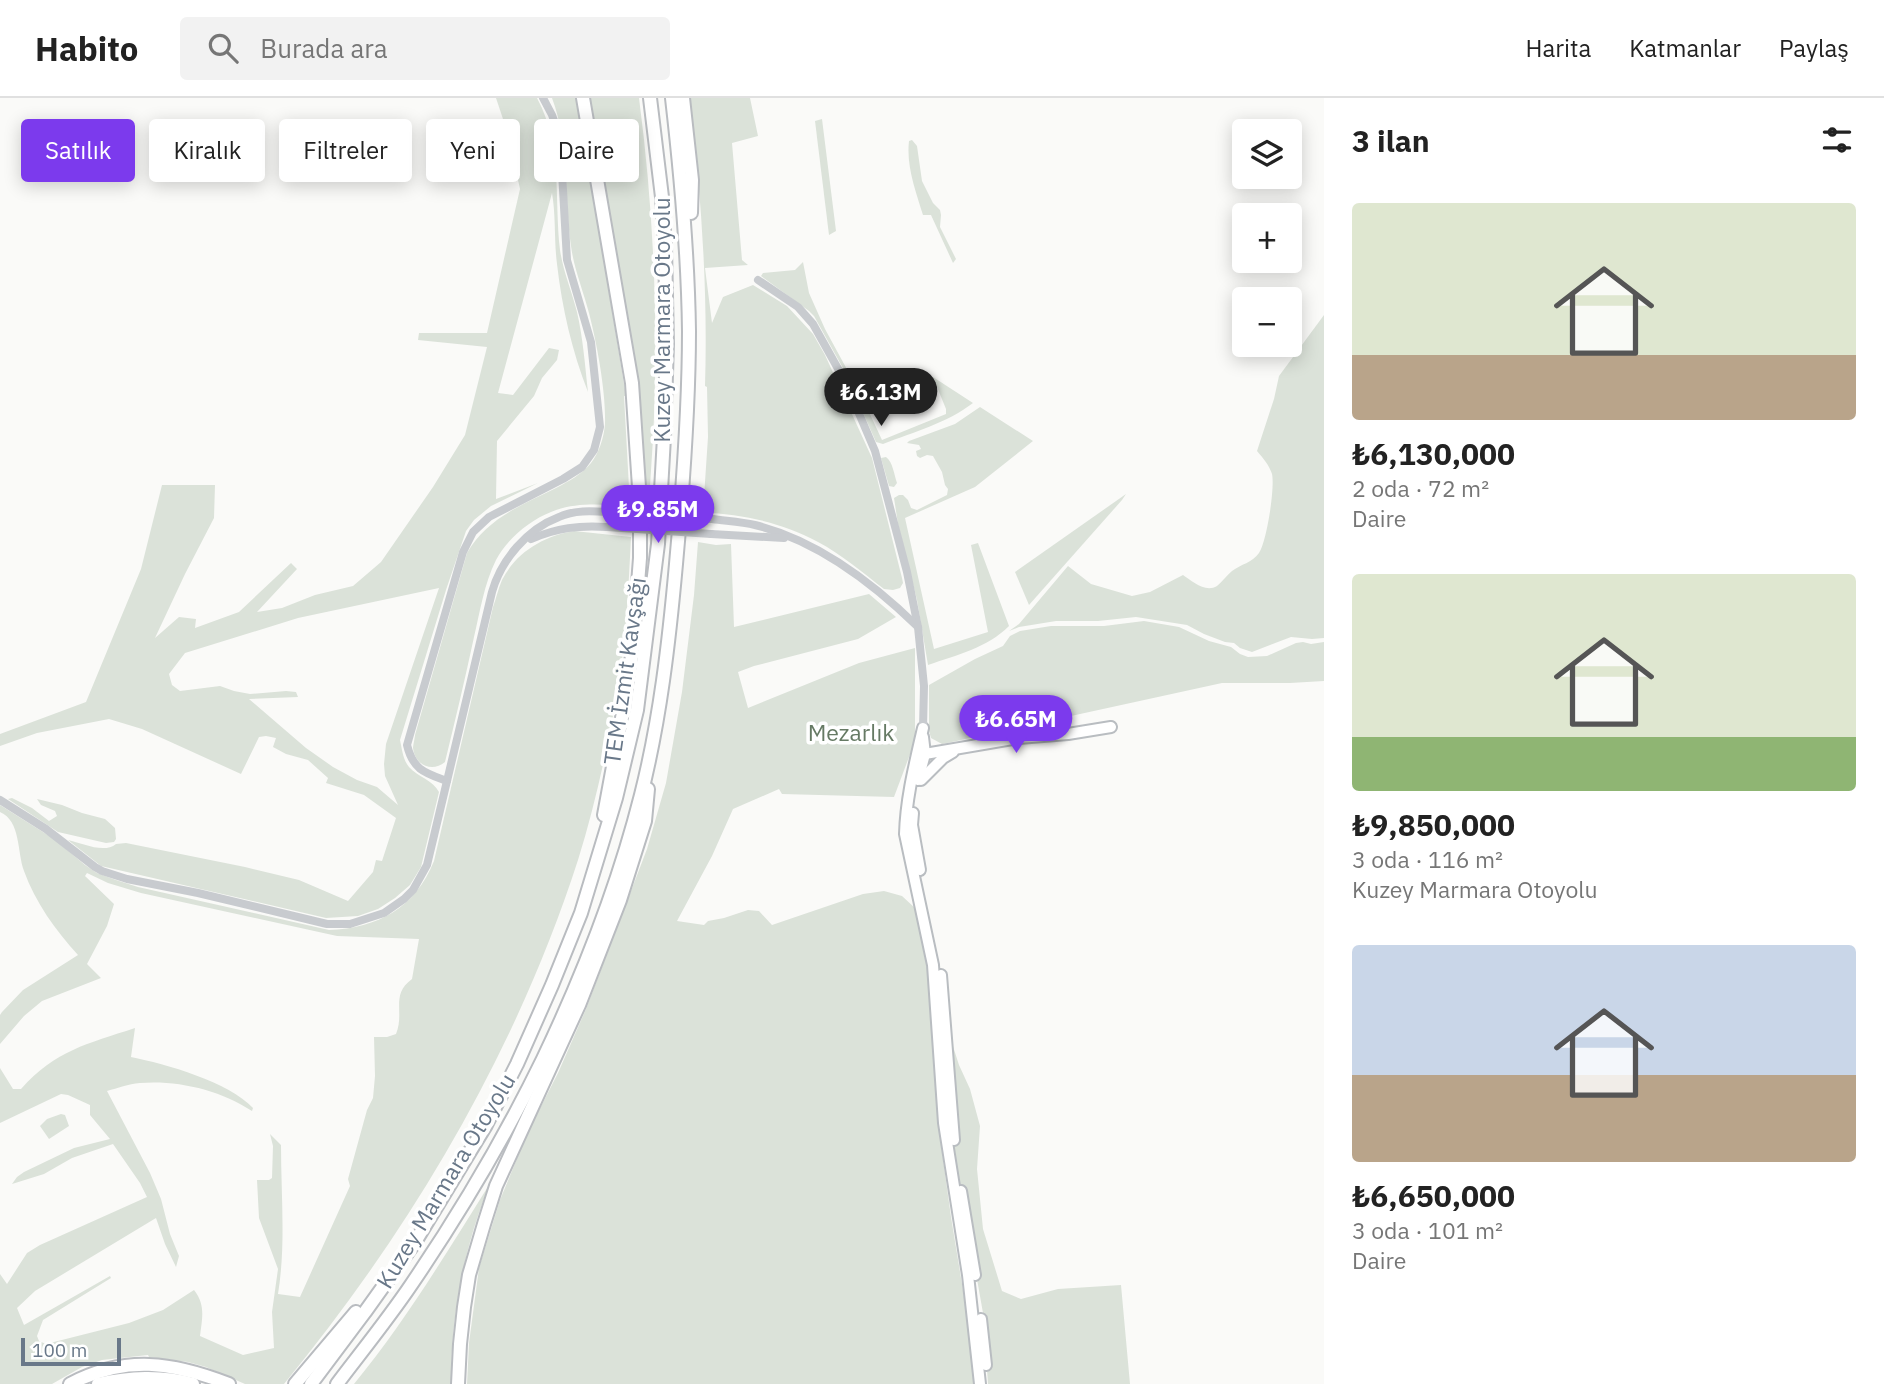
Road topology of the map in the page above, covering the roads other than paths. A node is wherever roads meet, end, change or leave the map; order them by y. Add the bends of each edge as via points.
1 (543, 98) edge
2 (583, 98) edge
3 (650, 98) edge
4 (672, 98) edge
5 (683, 98) edge
6 (758, 279) dead end
7 (689, 329) junction
8 (791, 538) junction
9 (519, 545) junction
10 (918, 627) junction
11 (1111, 727) dead end
12 (923, 728) junction
13 (653, 737) junction
14 (957, 749) junction
15 (921, 754) junction
16 (447, 781) junction
17 (917, 785) junction
18 (0, 800) edge
19 (595, 870) junction
20 (415, 1242) junction
21 (70, 1384) edge
22 (98, 1384) edge
23 (192, 1384) edge
24 (229, 1384) edge
25 (295, 1384) edge
26 (311, 1384) edge
27 (337, 1384) edge
28 (458, 1384) edge
29 (981, 1384) edge
30 (988, 1384) edge

1 - 16 street via 557,129 567,260 591,342 600,427 594,450 582,467 489,517 468,540 407,745 421,770
2 - 19 highway, TEM İzmit Kavşağı via 632,383 640,502 633,649
3 - 19 highway, Kuzey Marmara Otoyolu via 662,197 666,300 658,544 637,710
4 - 7 highway, Kuzey Marmara Otoyolu via 684,208
5 - 7 highway via 692,180
6 - 10 street via 809,318 846,383 876,451
7 - 13 highway, Kuzey Marmara Otoyolu via 681,509
8 - 9 street, bridge via 588,525 566,527
8 - 9 street, bridge via 757,526 712,519 592,511 558,517
8 - 10 street via 846,568
9 - 16 street via 496,578
10 - 12 street
11 - 14 main road
12 - 14 main road via 936,748
12 - 15 main road
13 - 27 highway, Kuzey Marmara Otoyolu via 625,850 591,946 542,1060 444,1233
13 - 28 highway via 645,821 620,900 579,1005 496,1186 484,1224 469,1275
14 - 15 main road
14 - 17 main road via 926,772
15 - 17 main road
15 - 29 main road via 905,834 933,965 944,1123
16 - 18 street via 429,858 413,890 384,913 339,925 102,871
17 - 30 main road via 912,825 940,963 956,1161
19 - 20 highway, Kuzey Marmara Otoyolu via 517,1064
20 - 25 highway
20 - 26 highway, Kuzey Marmara Otoyolu
21 - 24 highway via 97,1371 147,1364 187,1369
22 - 23 highway via 144,1377

